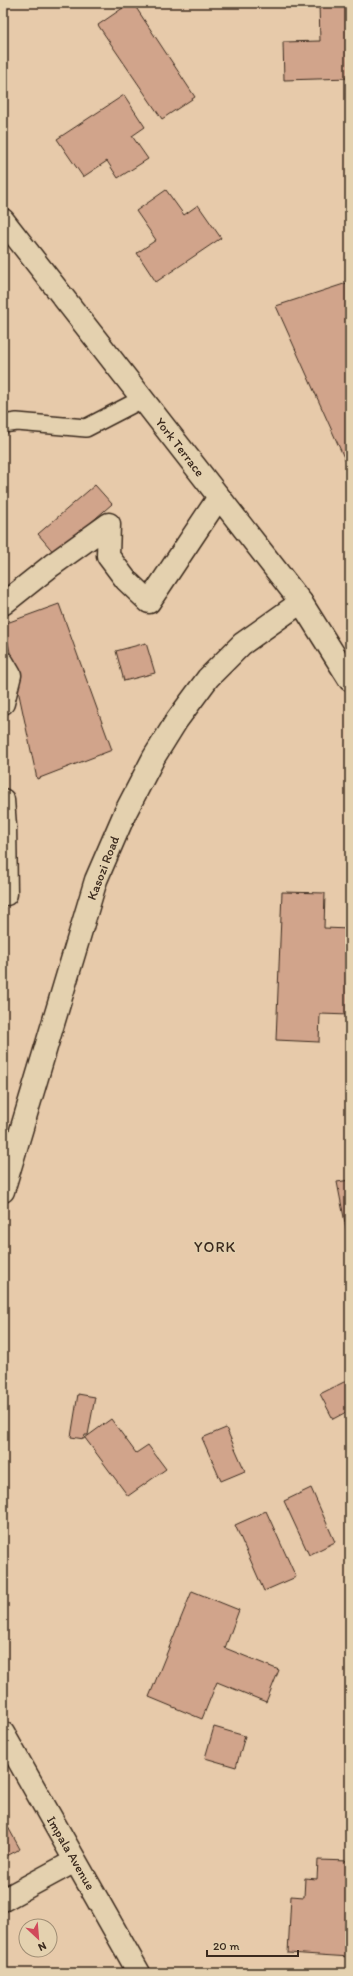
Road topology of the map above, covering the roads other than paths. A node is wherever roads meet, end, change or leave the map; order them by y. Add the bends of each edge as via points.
1 (3, 220) edge
2 (142, 399) junction
3 (3, 424) edge
4 (219, 497) junction
5 (301, 602) junction
6 (3, 604) edge
7 (3, 663) edge
8 (350, 680) edge
9 (3, 703) edge
10 (3, 800) edge
11 (6, 894) dead end
12 (3, 1191) edge
13 (3, 1733) edge
14 (75, 1861) junction
15 (3, 1900) edge
16 (139, 1973) edge

1 - 2 street, York Terrace
2 - 3 lane via 86,428 17,422
2 - 4 street, York Terrace
4 - 5 street, York Terrace
4 - 6 street via 149,602 126,580 108,556 109,524
5 - 8 street, York Terrace
5 - 12 street, Kasozi Road via 242,644 208,678 154,757 125,813 96,880
7 - 9 street via 10,675
10 - 11 street
13 - 14 street, Impala Avenue
14 - 15 street
14 - 16 street, Impala Avenue

